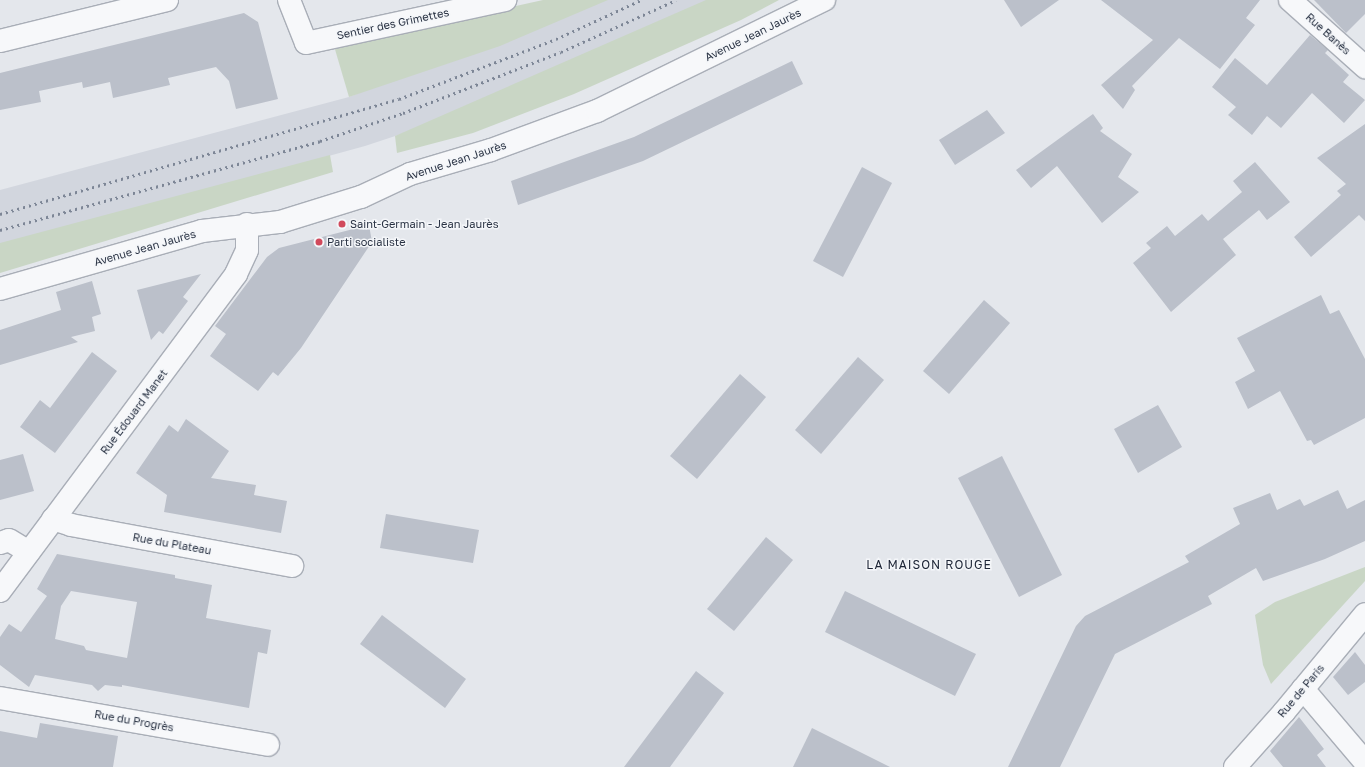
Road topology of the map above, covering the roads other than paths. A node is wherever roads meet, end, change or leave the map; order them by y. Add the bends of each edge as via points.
1 (167, 0) edge
2 (289, 0) edge
3 (505, 0) edge
4 (824, 0) edge
5 (1290, 0) edge
6 (0, 41) edge
7 (1365, 67) edge
8 (247, 224) junction
9 (0, 289) edge
10 (53, 519) junction
11 (0, 543) edge
12 (29, 552) junction
13 (292, 566) dead end
14 (0, 591) edge
15 (1365, 614) edge
16 (1303, 689) junction
17 (0, 698) edge
18 (268, 745) dead end
19 (1365, 762) edge
20 (1235, 767) edge

1 - 6 street
2 - 3 street, Sentier des Grimettes via 306,43
4 - 8 street, Avenue Jean Jaurès via 610,105 560,126 410,174 361,197 332,207 280,222
5 - 7 street, Rue Banès
8 - 9 street, Avenue Jean Jaurès via 202,231
8 - 10 street, Rue Édouard Manet via 246,250 236,274
10 - 12 street, Rue Édouard Manet
10 - 13 street, Rue du Plateau via 71,525
11 - 12 street via 9,540
12 - 14 street, Rue Édouard Manet
15 - 16 street, Rue de Paris
16 - 19 street
16 - 20 street, Rue de Paris
17 - 18 street, Rue du Progrès

